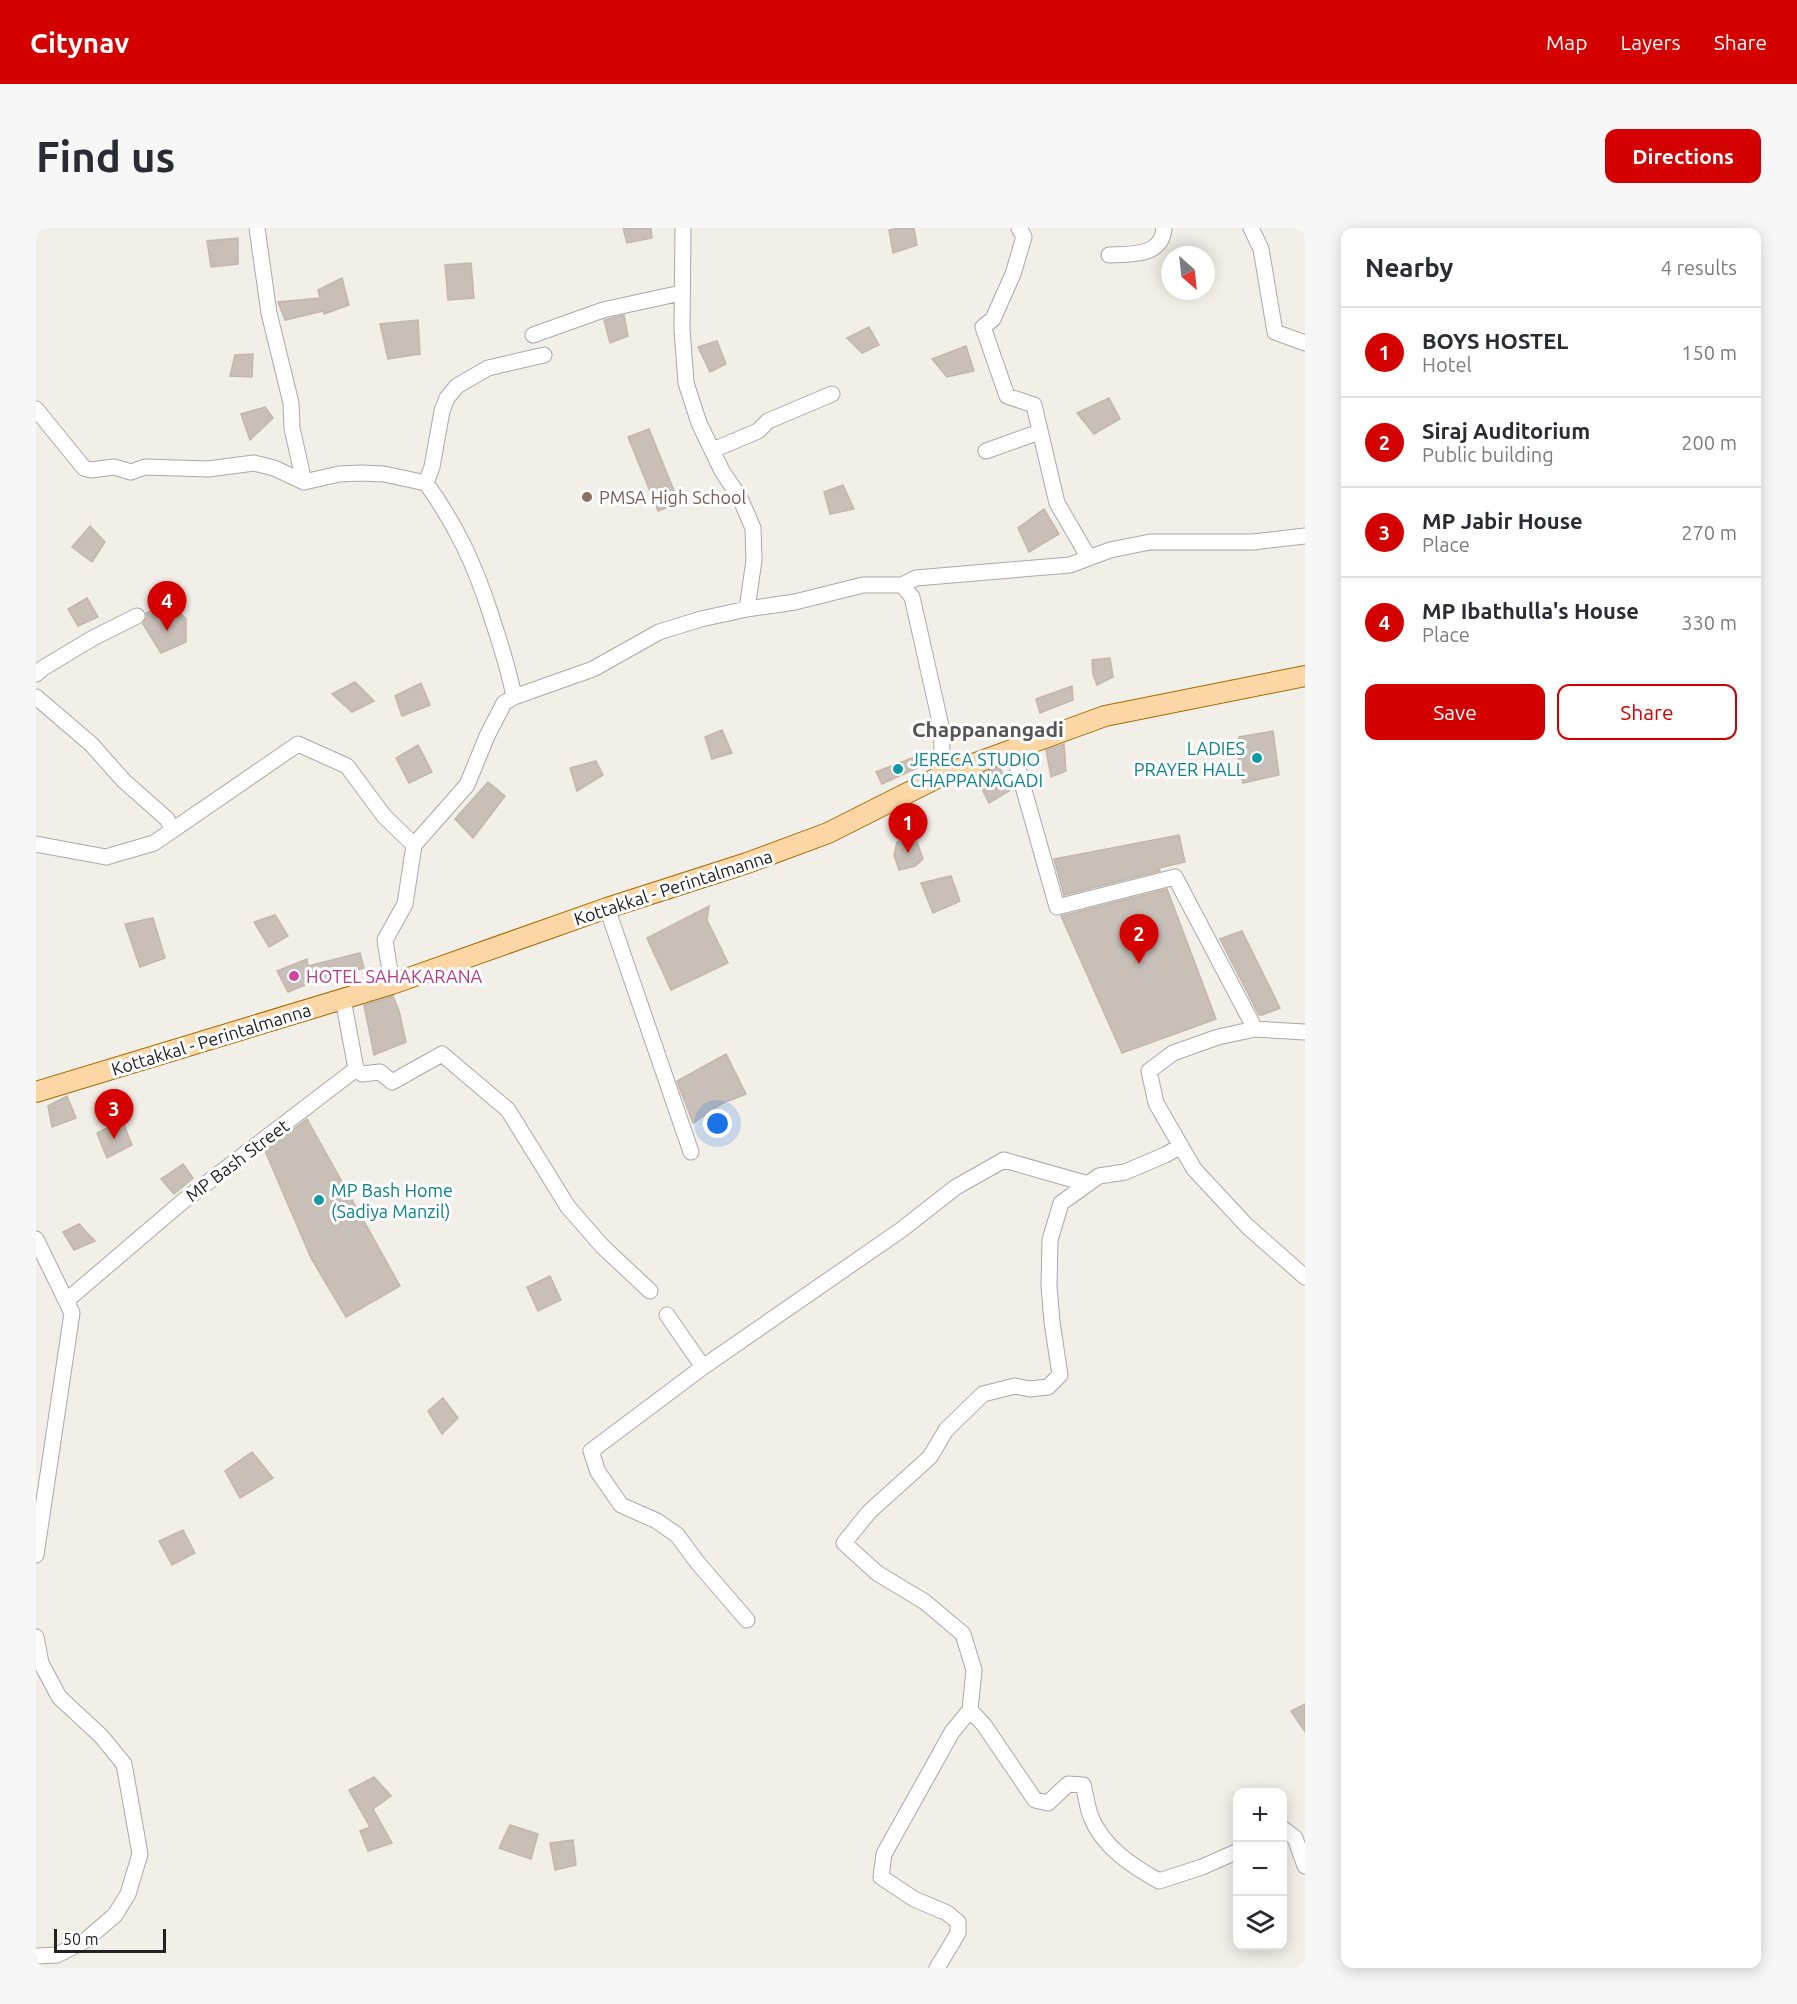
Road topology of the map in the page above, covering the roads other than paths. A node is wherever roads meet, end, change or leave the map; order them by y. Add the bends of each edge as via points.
1 (257, 228) edge
2 (683, 228) edge
3 (1019, 228) edge
4 (1164, 228) edge
5 (1251, 228) edge
6 (1110, 255) dead end
7 (681, 293) junction
8 (533, 335) dead end
9 (1305, 343) edge
10 (544, 355) dead end
11 (832, 394) dead end
12 (36, 409) edge
13 (1039, 432) junction
14 (713, 450) junction
15 (986, 451) dead end
16 (304, 482) junction
17 (426, 483) junction
18 (1305, 536) edge
19 (1089, 558) junction
20 (902, 585) junction
21 (747, 609) junction
22 (137, 616) dead end
23 (36, 674) edge
24 (1305, 676) edge
25 (36, 697) edge
26 (514, 697) junction
27 (1013, 751) junction
28 (943, 775) junction
29 (173, 830) junction
30 (36, 844) edge
31 (414, 845) junction
32 (607, 908) junction
33 (392, 984) junction
34 (343, 999) junction
35 (1255, 1029) junction
36 (1305, 1032) edge
37 (356, 1069) junction
38 (36, 1092) edge
39 (1180, 1146) junction
40 (691, 1152) dead end
41 (1088, 1184) junction
42 (36, 1239) edge
43 (1305, 1277) edge
44 (650, 1291) dead end
45 (66, 1301) junction
46 (667, 1315) dead end
47 (703, 1367) junction
48 (36, 1555) edge
49 (747, 1620) dead end
50 (36, 1637) edge
51 (970, 1710) junction
52 (1287, 1832) edge
53 (1233, 1853) edge
54 (1305, 1866) edge
55 (36, 1956) edge
56 (938, 1968) edge

1 - 16 street via 269,313 291,403 292,428
2 - 7 street
3 - 13 street via 1024,237 1013,274 993,319 983,327 1007,396 1034,405
4 - 6 street via 1158,246 1150,251
5 - 9 street via 1261,249 1275,332
7 - 8 street via 603,310
7 - 14 street via 686,383
10 - 17 street via 488,368 457,386 442,411
11 - 14 street
12 - 16 street via 84,468 91,470 208,469 254,463
13 - 15 street
13 - 19 street via 1057,503
14 - 21 street via 753,528 754,560
16 - 17 street via 362,473
17 - 26 street via 449,516 480,582
18 - 19 street via 1253,542 1150,542
19 - 20 street via 1070,565 916,578
20 - 21 street via 863,585 795,603
20 - 28 street via 912,597 941,726
21 - 26 street via 659,632 593,669
22 - 23 street
24 - 27 main road, Kottakkal - Perintalmanna via 1105,716
25 - 29 street via 91,744 124,781 168,819
26 - 31 street via 504,703 467,785
27 - 28 main road, Kottakkal - Perintalmanna
27 - 35 street via 1058,907 1175,877
28 - 32 main road, Kottakkal - Perintalmanna via 828,833
29 - 30 street via 154,843 106,857
29 - 31 street via 298,744 347,766 384,816
31 - 33 street via 405,904 385,940
32 - 33 main road, Kottakkal - Perintalmanna
32 - 40 street
33 - 34 main road, Kottakkal - Perintalmanna
34 - 37 street
34 - 38 main road, Kottakkal - Perintalmanna
35 - 36 street
35 - 39 street via 1173,1053 1149,1071 1156,1103
37 - 44 street via 362,1074 380,1072 392,1082 442,1054 508,1110 568,1207
37 - 45 street, MP Bash Street via 182,1202
39 - 41 street via 1125,1172 1099,1176
39 - 43 street via 1194,1169 1247,1226
41 - 47 street via 1004,1160 956,1187 901,1230
41 - 51 street via 1061,1203 1050,1240 1051,1313 1060,1375 1048,1387 1015,1386 983,1394 946,1430 930,1457 869,1512 844,1543 877,1573 925,1602 963,1634 974,1670
42 - 45 street
45 - 48 street via 72,1313
46 - 47 street
47 - 49 street via 591,1450 598,1473 621,1505 677,1535
50 - 55 street via 41,1664 59,1696 124,1764 140,1854 128,1894 115,1916 86,1940 57,1955
51 - 53 street via 1035,1800 1048,1803 1068,1784 1083,1785 1092,1818 1110,1846 1135,1868 1158,1881
51 - 56 street via 952,1732 884,1854 881,1877 958,1922 958,1933
52 - 54 street via 1295,1838

